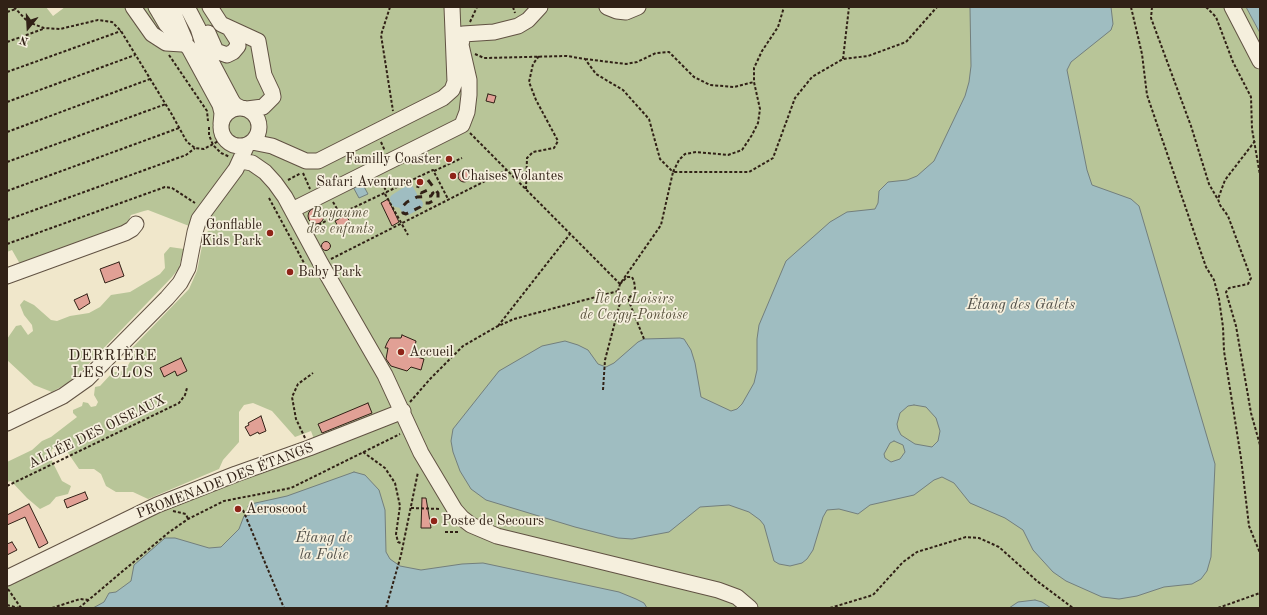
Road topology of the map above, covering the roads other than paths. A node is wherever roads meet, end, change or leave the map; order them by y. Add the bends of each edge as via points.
1 (134, 7) edge
2 (148, 7) edge
3 (156, 7) edge
4 (164, 7) edge
5 (171, 7) edge
6 (178, 7) edge
7 (187, 7) edge
8 (195, 7) edge
9 (210, 7) edge
10 (452, 7) edge
11 (540, 7) edge
12 (607, 7) edge
13 (638, 7) edge
14 (1232, 7) edge
15 (230, 29) junction
16 (185, 46) junction
17 (1260, 61) edge
18 (244, 108) junction
19 (222, 138) junction
20 (250, 144) junction
21 (238, 163) junction
22 (292, 210) junction
23 (136, 224) dead end
24 (7, 276) edge
25 (403, 411) junction
26 (7, 423) edge
27 (308, 439) road end
28 (7, 571) edge
29 (7, 578) edge
30 (750, 608) edge

1 - 16 street via 152,34 166,43
2 - 16 street via 161,28
3 - 16 street via 166,24
4 - 16 street
5 - 16 street
6 - 16 street via 182,15
7 - 18 street via 198,28 205,50 232,101
8 - 15 street via 214,48 224,55 233,52 238,46
9 - 15 street via 218,21
10 - 20 street via 454,87 443,98 314,161 302,160 267,144
11 - 22 street via 518,26 494,32 463,34 461,45 469,80 469,95 468,112 462,125
12 - 13 street via 626,12
14 - 17 street
15 - 18 street via 258,41 264,75 272,92 272,99 266,105 258,109
16 - 19 street via 220,105
18 - 19 street via 227,113
18 - 20 street via 254,114 259,123 259,134
19 - 20 street via 240,146
19 - 21 street via 235,150
20 - 21 street
21 - 22 street via 256,165 270,176 274,192
21 - 26 street via 205,210 195,232 188,268 180,283 167,298 87,379 62,396
22 - 25 street via 304,232 316,269 385,375
23 - 24 street via 125,233
25 - 29 street, PROMENADE DES ÉTANGS via 157,505
25 - 30 street via 421,452 455,510 471,525 497,536 718,590 737,597
27 - 28 street, PROMENADE DES ÉTANGS via 150,502

